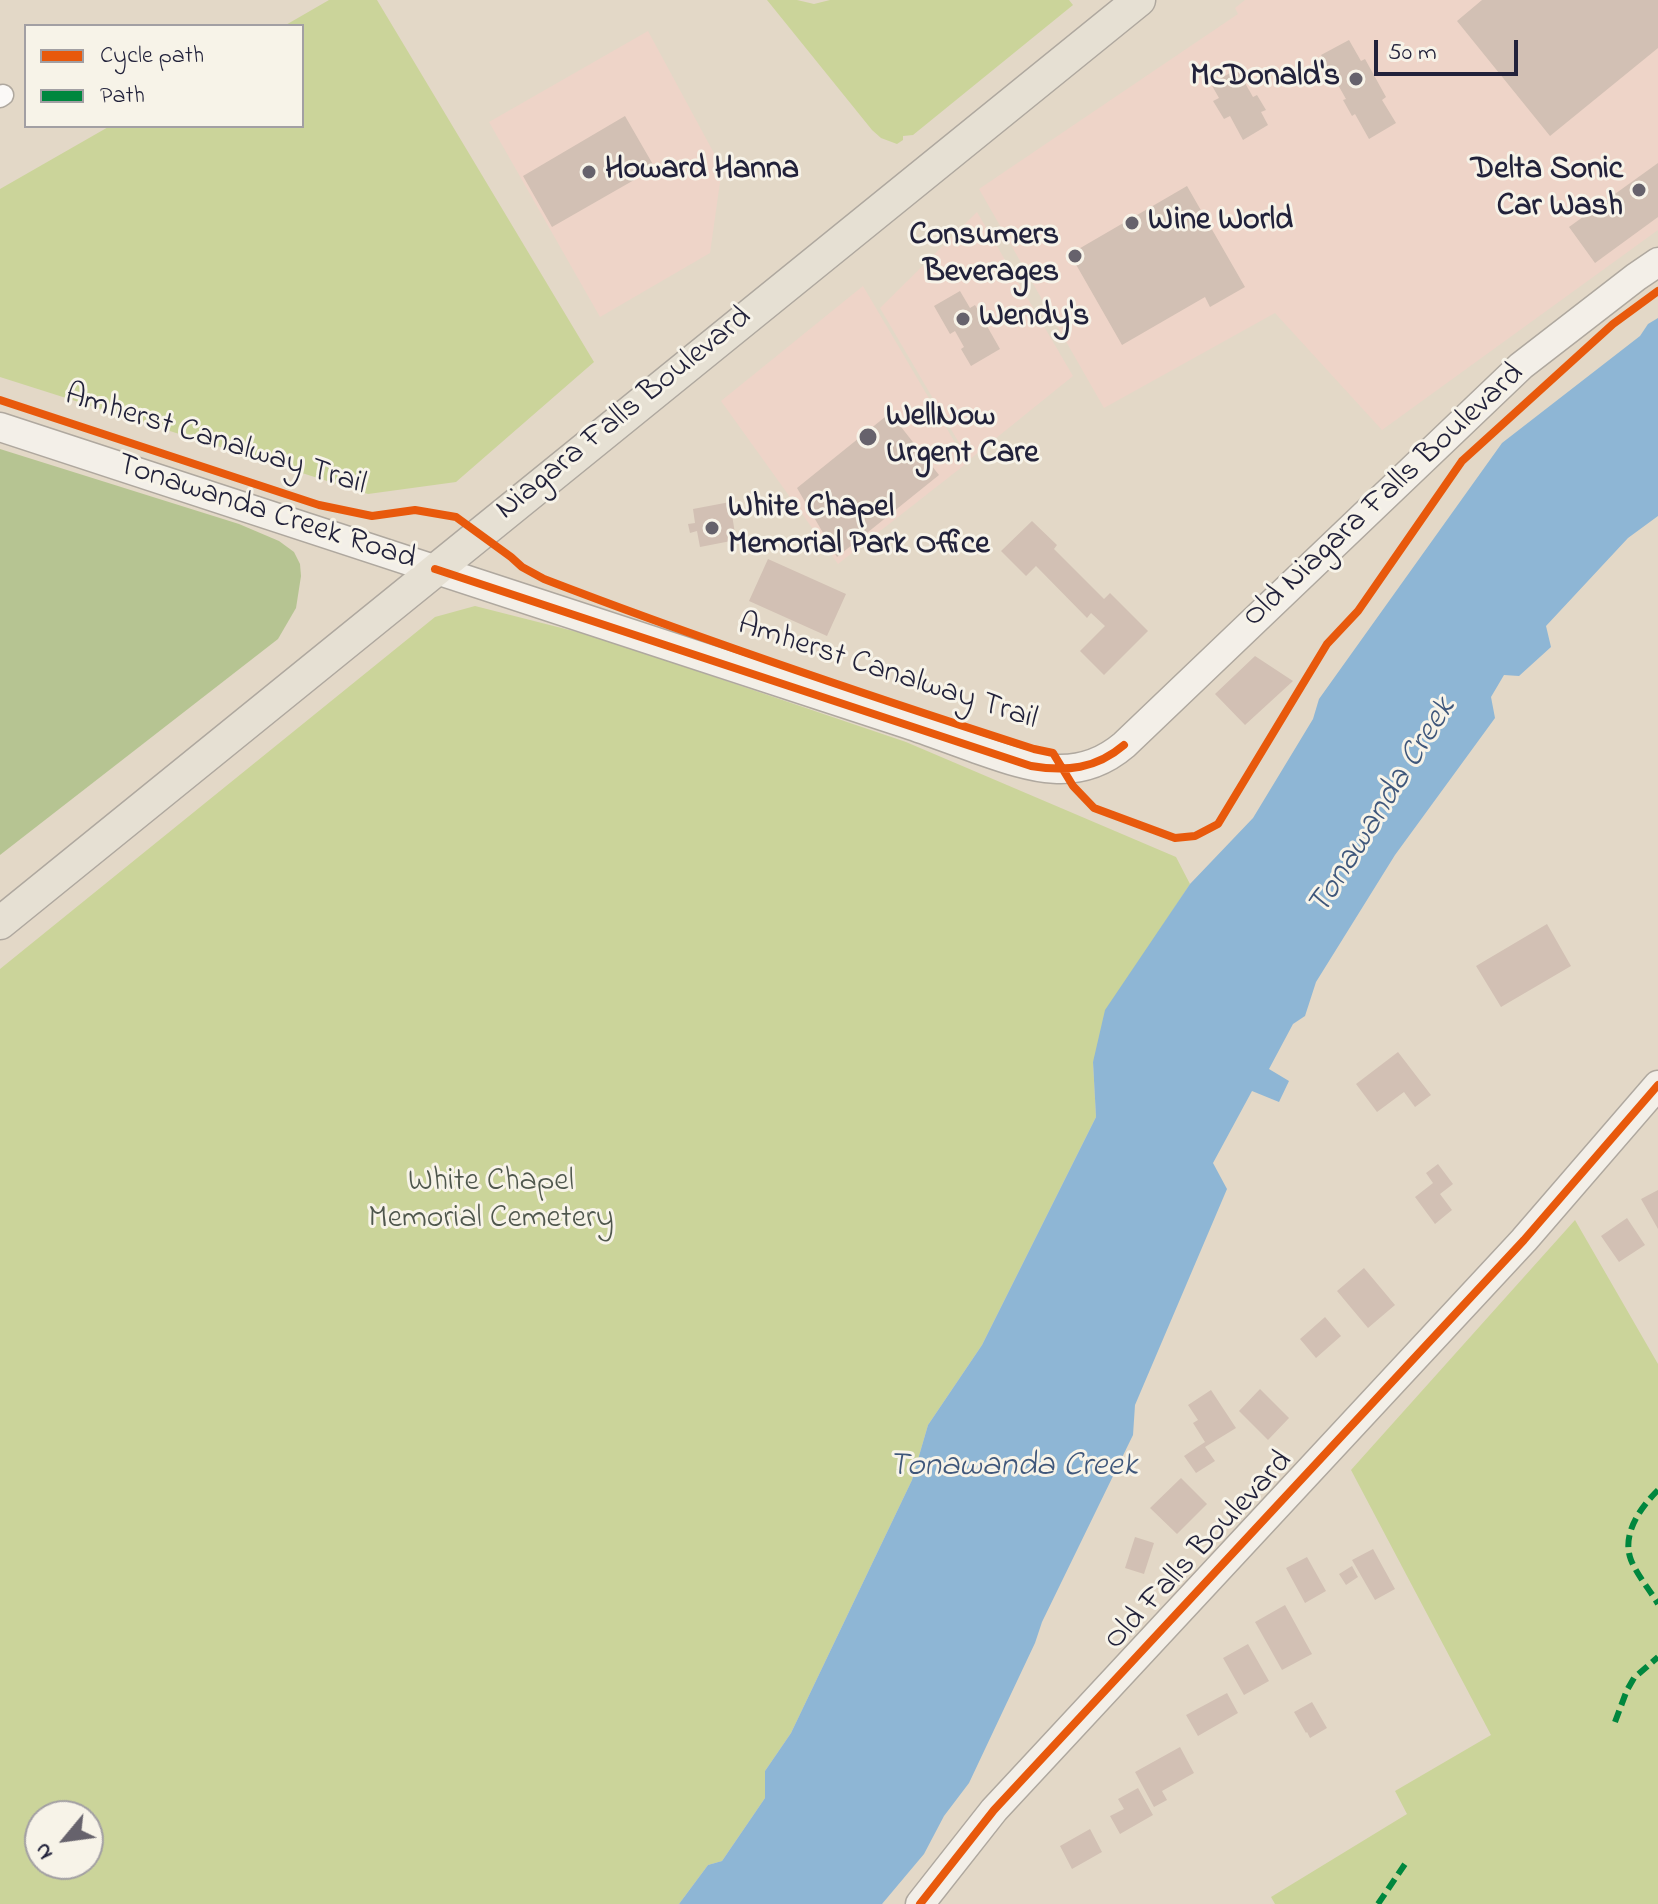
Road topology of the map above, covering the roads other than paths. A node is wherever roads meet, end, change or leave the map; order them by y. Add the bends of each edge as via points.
1 (1139, 0) edge
2 (1658, 262) edge
3 (0, 427) edge
4 (435, 569) junction
5 (1124, 745) joint
6 (0, 923) edge
7 (1658, 1085) edge
8 (920, 1904) edge

1 - 4 main road, Niagara Falls Boulevard
2 - 5 street, Old Niagara Falls Boulevard via 1521,366
3 - 4 street, Tonawanda Creek Road
4 - 5 street, Tonawanda Creek Road via 1031,766 1079,768
4 - 6 main road, Niagara Falls Boulevard
7 - 8 street, Old Falls Boulevard via 1524,1240 994,1810

